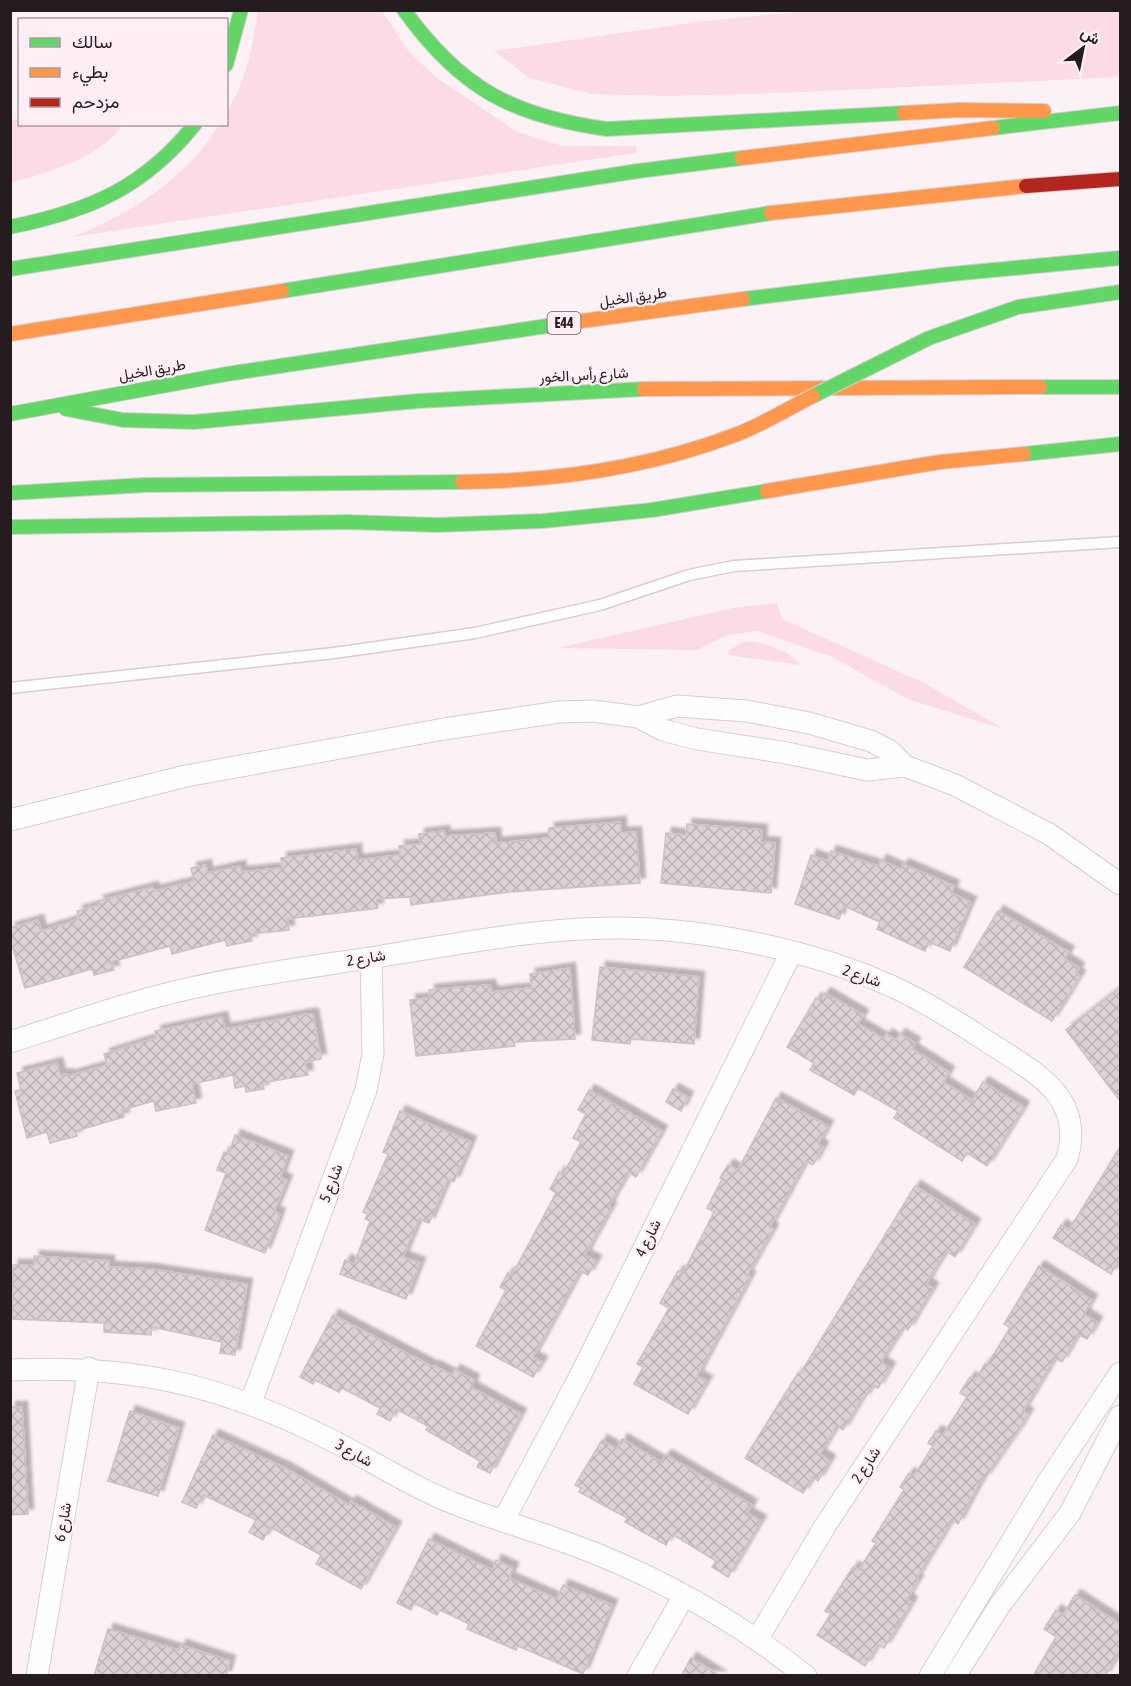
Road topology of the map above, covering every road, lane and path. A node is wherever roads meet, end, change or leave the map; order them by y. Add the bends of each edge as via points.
1 (241, 10) edge
2 (404, 10) edge
3 (228, 58) edge
4 (1113, 114) edge
5 (193, 126) edge
6 (1120, 179) edge
7 (10, 227) edge
8 (1120, 258) edge
9 (10, 269) edge
10 (1120, 292) edge
11 (10, 334) edge
12 (1120, 387) edge
13 (53, 405) junction
14 (10, 414) edge
15 (1120, 444) edge
16 (10, 493) edge
17 (10, 527) edge
18 (1120, 542) edge
19 (10, 688) edge
20 (638, 717) junction
21 (809, 723) junction
22 (803, 756) junction
23 (906, 766) junction
24 (10, 820) edge
25 (1120, 884) edge
26 (791, 953) junction
27 (371, 958) junction
28 (10, 1042) edge
29 (89, 1368) junction
30 (10, 1370) edge
31 (1120, 1373) edge
32 (251, 1402) junction
33 (1120, 1416) edge
34 (1040, 1494) junction
35 (1070, 1513) junction
36 (503, 1521) junction
37 (684, 1596) junction
38 (758, 1638) junction
39 (37, 1676) edge
40 (638, 1676) edge
41 (806, 1676) edge
42 (930, 1676) edge
43 (955, 1676) edge

1 - 3 main road
2 - 4 main road via 431,49 474,86 524,112 579,127 607,129 960,110
4 - 9 main road via 638,171
5 - 7 main road via 172,152 120,193 58,219
6 - 11 main road via 780,212
8 - 13 main road, طريق الخيل / E44 via 939,274 655,310 333,356
10 - 16 main road, bridge via 1018,307 929,338 737,434 667,458 595,473 476,482 145,485
12 - 13 main road, شارع رأس الخور / E44 via 657,388 418,401 194,422 123,420
13 - 14 main road, طريق الخيل / E44
15 - 17 main road via 940,462 652,510 543,521
18 - 19 lane via 734,566 689,575 600,605 475,633 334,653
20 - 21 street via 663,708 691,706
20 - 22 street via 663,730 697,739
20 - 24 street via 593,711 559,712 444,729 186,776
21 - 22 street
21 - 23 street via 871,741
22 - 23 street via 867,770
23 - 25 street via 1003,808 1049,834
26 - 27 street, شارع 2 via 669,930 612,928 555,931
26 - 36 street, شارع 4 via 577,1382
26 - 38 street, شارع 2 via 888,984 954,1019 1053,1089 1063,1101 1072,1129 1068,1159 1060,1172 825,1526
27 - 28 street, شارع 2 via 193,988 134,1002
27 - 32 street, شارع 5 via 373,1054 366,1090
29 - 30 street, شارع 3
29 - 32 street, شارع 3 via 198,1385
29 - 39 street, شارع 6
31 - 34 street
32 - 36 street, شارع 3 via 327,1438 409,1484
33 - 35 street
34 - 35 street via 1049,1514
34 - 42 street
35 - 43 street via 1000,1605
36 - 37 street, شارع 3 via 567,1542
37 - 38 street, شارع 3
37 - 40 street
38 - 41 street, شارع 3

